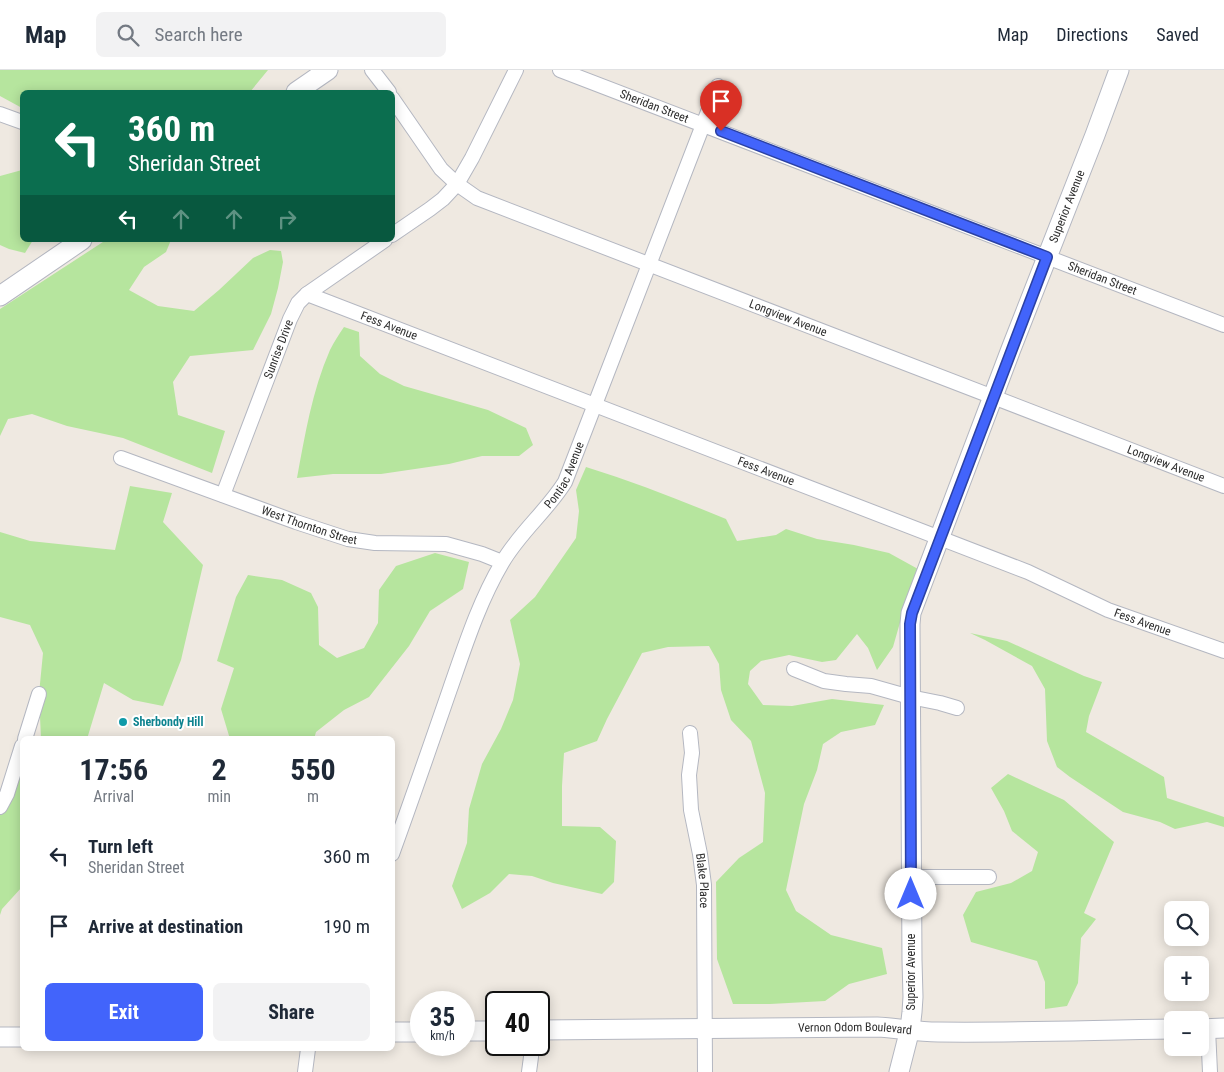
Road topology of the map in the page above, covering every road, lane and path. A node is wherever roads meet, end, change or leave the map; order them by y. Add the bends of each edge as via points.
1 (328, 70) edge
2 (372, 70) edge
3 (516, 70) edge
4 (560, 70) edge
5 (1119, 70) edge
6 (718, 86) dead end
7 (299, 90) edge
8 (387, 90) edge
9 (395, 102) edge
10 (0, 114) edge
11 (20, 121) edge
12 (702, 124) junction
13 (457, 184) junction
14 (395, 233) edge
15 (79, 242) edge
16 (382, 242) edge
17 (1047, 257) junction
18 (648, 264) junction
19 (307, 294) junction
20 (0, 296) edge
21 (1224, 325) edge
22 (994, 397) junction
23 (594, 405) junction
24 (122, 458) dead end
25 (1224, 486) edge
26 (223, 495) junction
27 (940, 538) junction
28 (502, 562) junction
29 (1224, 651) edge
30 (794, 669) dead end
31 (40, 694) dead end
32 (910, 697) junction
33 (957, 708) dead end
34 (690, 733) dead end
35 (26, 736) edge
36 (20, 752) edge
37 (0, 807) edge
38 (395, 846) edge
39 (911, 877) junction
40 (989, 877) dead end
41 (705, 1028) junction
42 (1211, 1028) edge
43 (910, 1029) junction
44 (1164, 1029) edge
45 (550, 1030) edge
46 (395, 1032) edge
47 (410, 1032) edge
48 (0, 1037) edge
49 (20, 1037) edge
50 (308, 1051) edge
51 (531, 1056) edge
52 (305, 1072) edge
53 (529, 1072) edge
54 (705, 1072) edge
55 (899, 1072) edge
56 (1210, 1072) edge

1 - 7 street
2 - 8 street
3 - 13 street
4 - 12 street, Sheridan Street
5 - 17 street, Superior Avenue
6 - 12 street, Pontiac Avenue
9 - 13 street, Longview Avenue via 441,168
10 - 11 street
12 - 17 street, Sheridan Street
12 - 18 street, Pontiac Avenue
13 - 14 street via 443,199
13 - 18 street, Longview Avenue via 477,198
15 - 20 street
16 - 19 street, Sunrise Drive
17 - 21 street, Sheridan Street
17 - 22 street, Superior Avenue
18 - 22 street, Longview Avenue
18 - 23 street, Pontiac Avenue
19 - 23 street, Fess Avenue
19 - 26 street, Sunrise Drive via 290,319
22 - 25 street, Longview Avenue
22 - 27 street, Superior Avenue
23 - 27 street, Fess Avenue
23 - 28 street, Pontiac Avenue via 565,482
24 - 26 street, West Thornton Street
26 - 28 street, West Thornton Street via 348,539 375,543 446,544
27 - 29 street, Fess Avenue via 1028,572 1108,610
27 - 32 street, Superior Avenue via 912,613
28 - 38 street, Pontiac Avenue via 481,606
30 - 32 street via 824,681 871,686
31 - 35 street
32 - 33 street
32 - 39 street, Superior Avenue
34 - 41 street, Blake Place via 691,810 704,885
36 - 37 street
39 - 40 street
39 - 43 street, Superior Avenue via 913,997
41 - 43 street, Vernon Odom Boulevard
41 - 45 street, Vernon Odom Boulevard
41 - 54 street, Blake Place
42 - 56 street
43 - 44 street, Vernon Odom Boulevard via 935,1032
43 - 55 street, Superior Avenue
46 - 47 street
48 - 49 street
50 - 52 street
51 - 53 street

